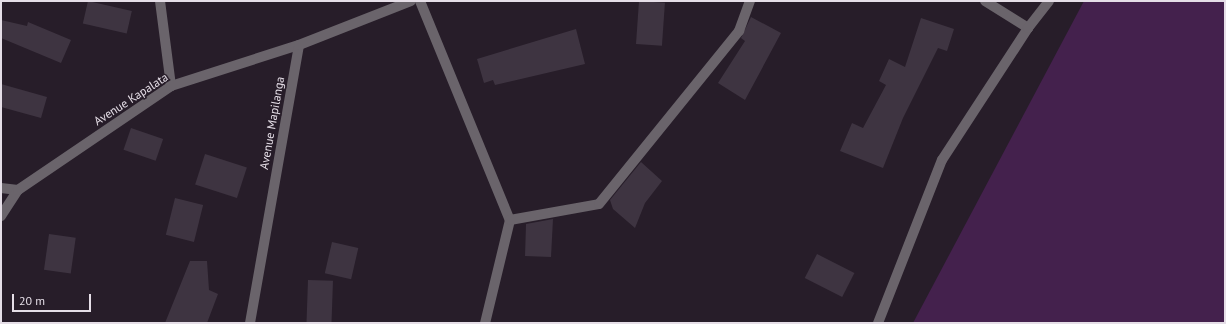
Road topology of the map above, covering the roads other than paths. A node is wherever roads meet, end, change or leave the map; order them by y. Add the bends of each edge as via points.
1 (160, 1) edge
2 (411, 1) edge
3 (420, 1) edge
4 (750, 1) edge
5 (985, 1) edge
6 (1049, 1) edge
7 (1028, 28) junction
8 (299, 46) junction
9 (171, 86) junction
10 (1, 188) edge
11 (18, 190) junction
12 (1, 216) edge
13 (510, 220) junction
14 (250, 323) edge
15 (484, 323) edge
16 (878, 323) edge

1 - 9 street
2 - 8 street
3 - 13 street
4 - 13 street via 739,31 599,204
5 - 7 street
6 - 7 street
7 - 16 street via 942,160
8 - 9 street, Avenue Kapalata
8 - 14 street, Avenue Mapilanga
9 - 11 street, Avenue Kapalata
10 - 11 street
11 - 12 street, Avenue Kapalata
13 - 15 street

